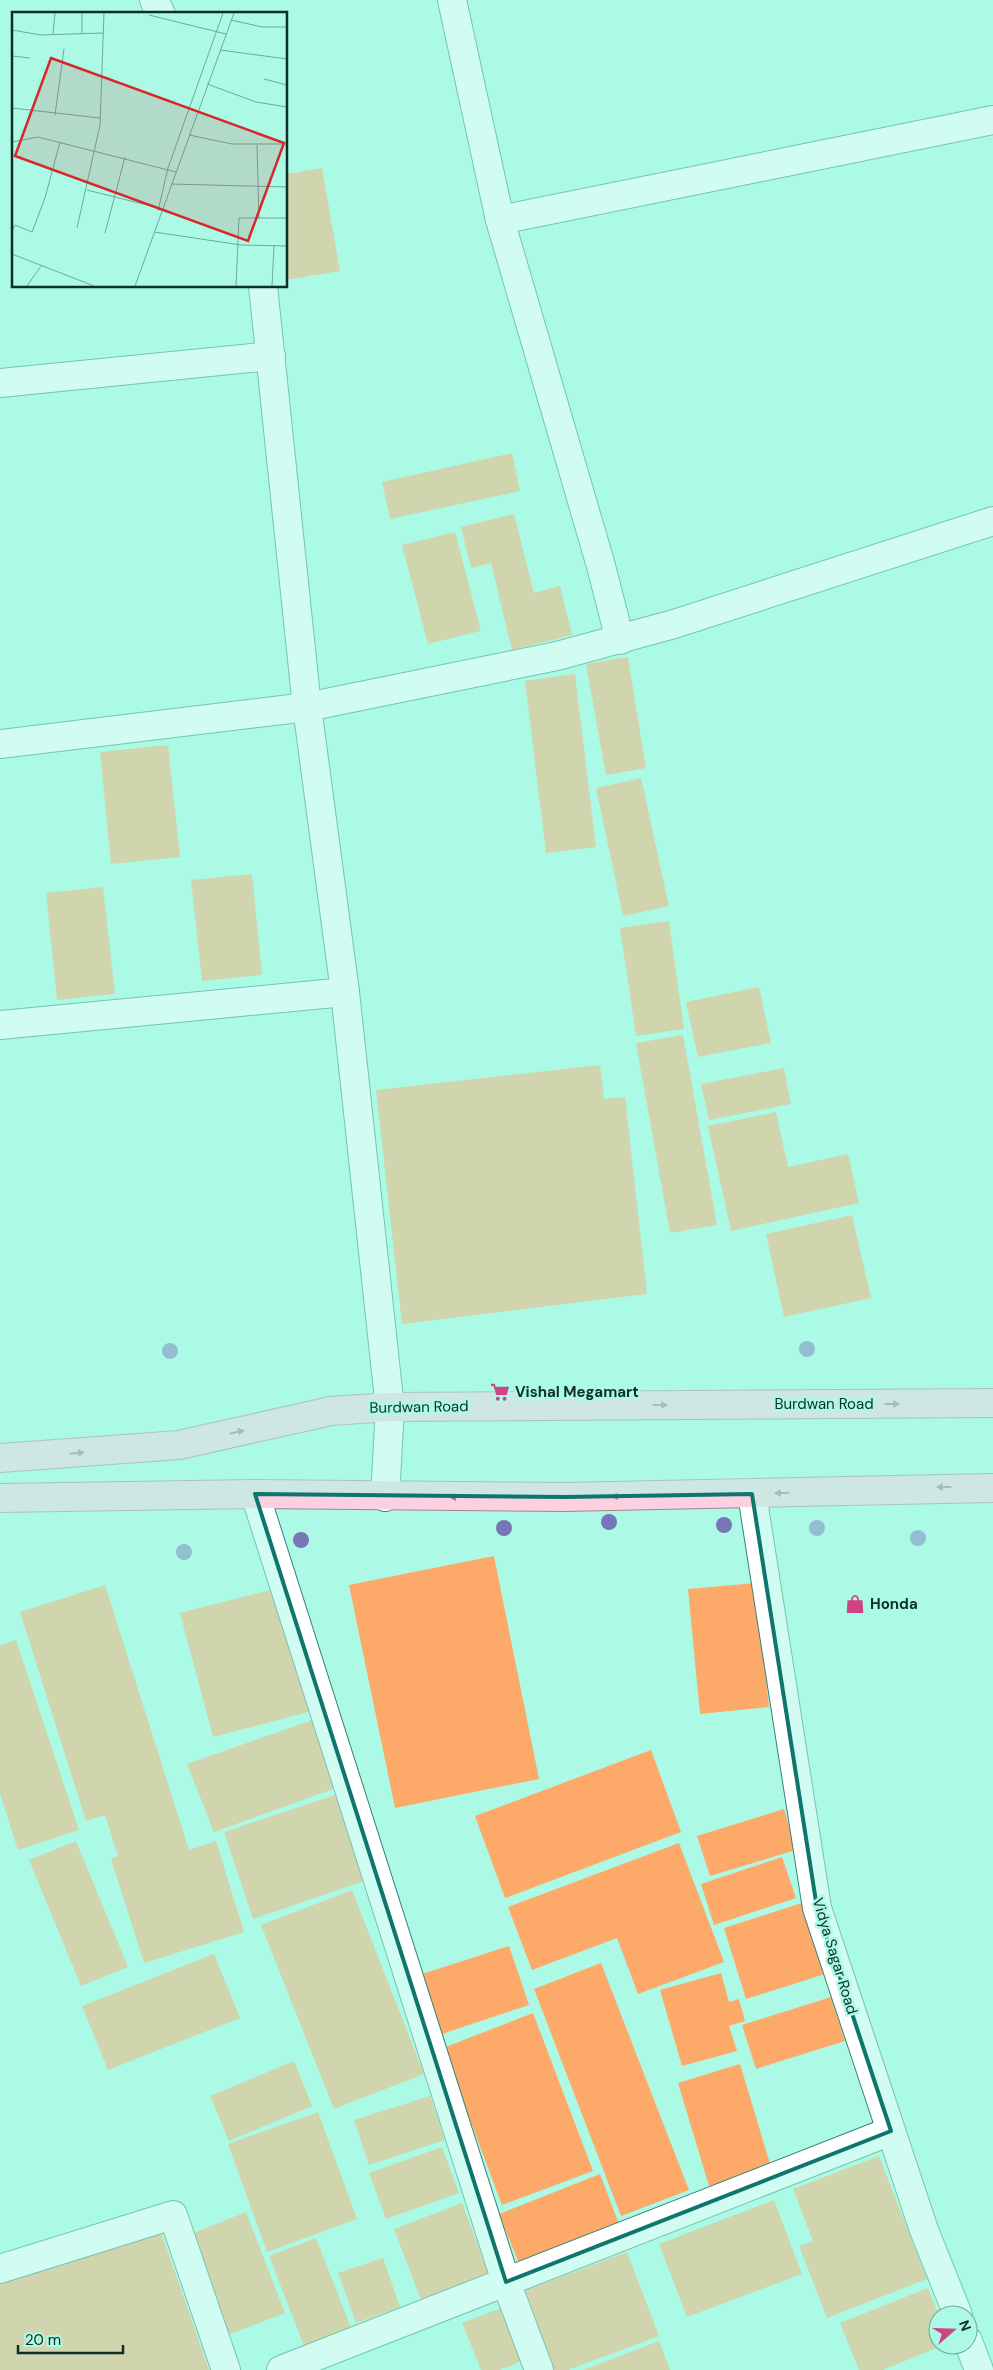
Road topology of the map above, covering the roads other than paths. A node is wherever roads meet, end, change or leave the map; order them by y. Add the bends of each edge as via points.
1 (154, 0) edge
2 (452, 0) edge
3 (160, 12) edge
4 (993, 120) edge
5 (500, 220) junction
6 (263, 288) edge
7 (271, 356) junction
8 (0, 382) edge
9 (993, 521) edge
10 (620, 640) junction
11 (307, 707) junction
12 (0, 744) edge
13 (345, 992) junction
14 (0, 1025) edge
15 (993, 1403) edge
16 (390, 1407) junction
17 (0, 1455) edge
18 (993, 1488) edge
19 (254, 1494) junction
20 (752, 1494) junction
21 (385, 1496) junction
22 (0, 1498) edge
23 (892, 2131) junction
24 (0, 2269) edge
25 (506, 2282) junction
26 (954, 2305) edge
27 (974, 2355) edge
28 (226, 2370) edge
29 (281, 2370) edge
30 (539, 2370) edge
31 (980, 2370) edge

1 - 3 street
2 - 5 street
4 - 5 street
5 - 10 street
6 - 7 street
7 - 8 street
7 - 11 street
9 - 10 street
10 - 11 street
11 - 12 street
11 - 13 street
13 - 14 street
13 - 16 street
16 -> 15 main road, Burdwan Road
17 -> 16 main road, Burdwan Road via 179,1445 331,1411
16 - 21 street
18 -> 20 main road
19 - 21 main road
19 - 22 main road
19 - 25 street
20 -> 21 main road
20 - 23 street, Vidya Sagar Road via 817,1908
23 - 25 street
23 - 26 street, Vidya Sagar Road via 924,2230
24 - 28 street via 173,2215
25 - 29 street
25 - 30 street
27 - 31 street

